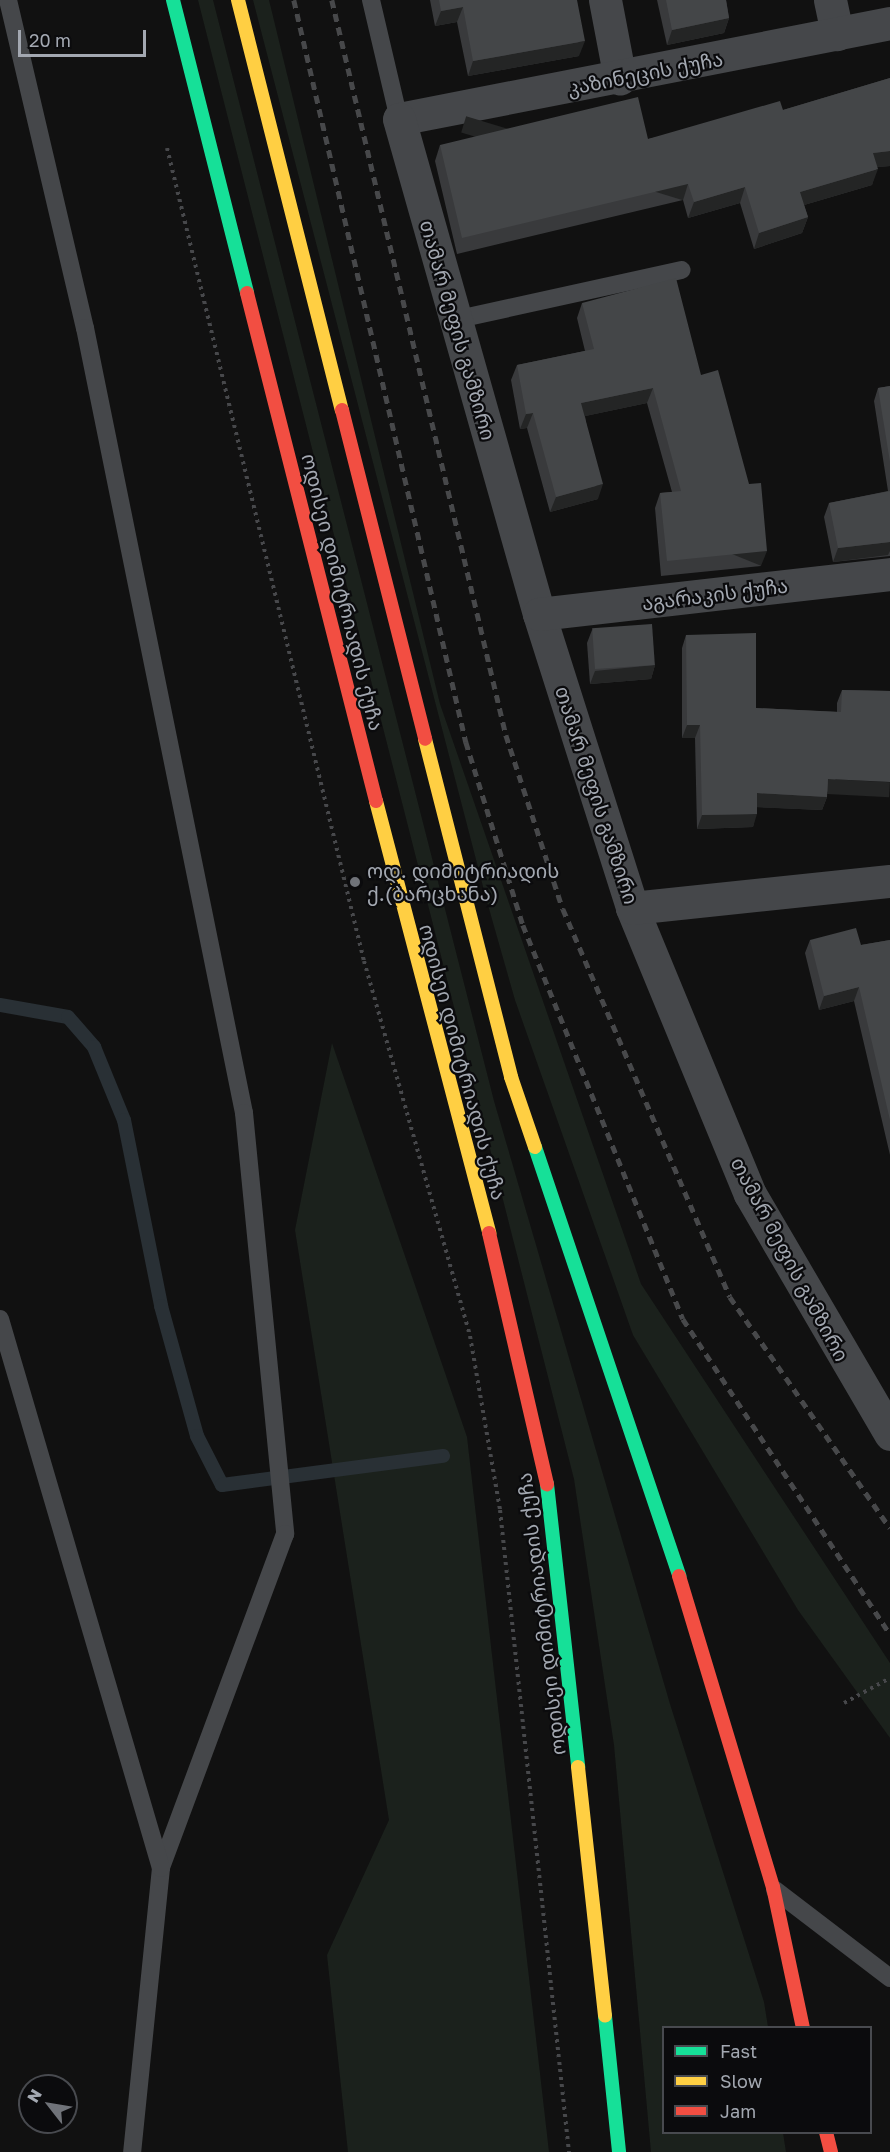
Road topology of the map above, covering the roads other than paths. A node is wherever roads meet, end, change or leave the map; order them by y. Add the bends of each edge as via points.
1 (8, 0) edge
2 (173, 0) edge
3 (238, 0) edge
4 (370, 0) edge
5 (604, 0) edge
6 (830, 0) edge
7 (890, 23) edge
8 (837, 34) junction
9 (620, 79) junction
10 (399, 119) junction
11 (682, 270) dead end
12 (454, 320) junction
13 (890, 573) edge
14 (539, 614) junction
15 (890, 881) edge
16 (632, 908) junction
17 (0, 1319) edge
18 (890, 1434) edge
19 (161, 1868) junction
20 (772, 1887) junction
21 (890, 1978) edge
22 (803, 2026) edge
23 (826, 2134) edge
24 (132, 2152) edge
25 (619, 2152) edge
26 (831, 2152) edge

1 - 19 lane via 85,328 244,1113 285,1534
2 - 25 main road, ოდისეი დიმიტრიადის ქუჩა via 524,1375 550,1500
3 - 20 main road via 511,1077 642,1459
4 - 10 lane
5 - 9 street
6 - 8 street
7 - 8 street, კაზინეცის ქუჩა
8 - 9 street, კაზინეცის ქუჩა
9 - 10 street, კაზინეცის ქუჩა
10 - 12 street, თამარ მეფის გამზირი
11 - 12 lane
12 - 14 street, თამარ მეფის გამზირი
13 - 14 street, აგარაკის ქუჩა
14 - 16 street, თამარ მეფის გამზირი
15 - 16 street
16 - 18 street, თამარ მეფის გამზირი via 750,1194
17 - 19 lane
19 - 24 lane
20 - 21 lane
20 - 22 main road
23 - 26 main road

